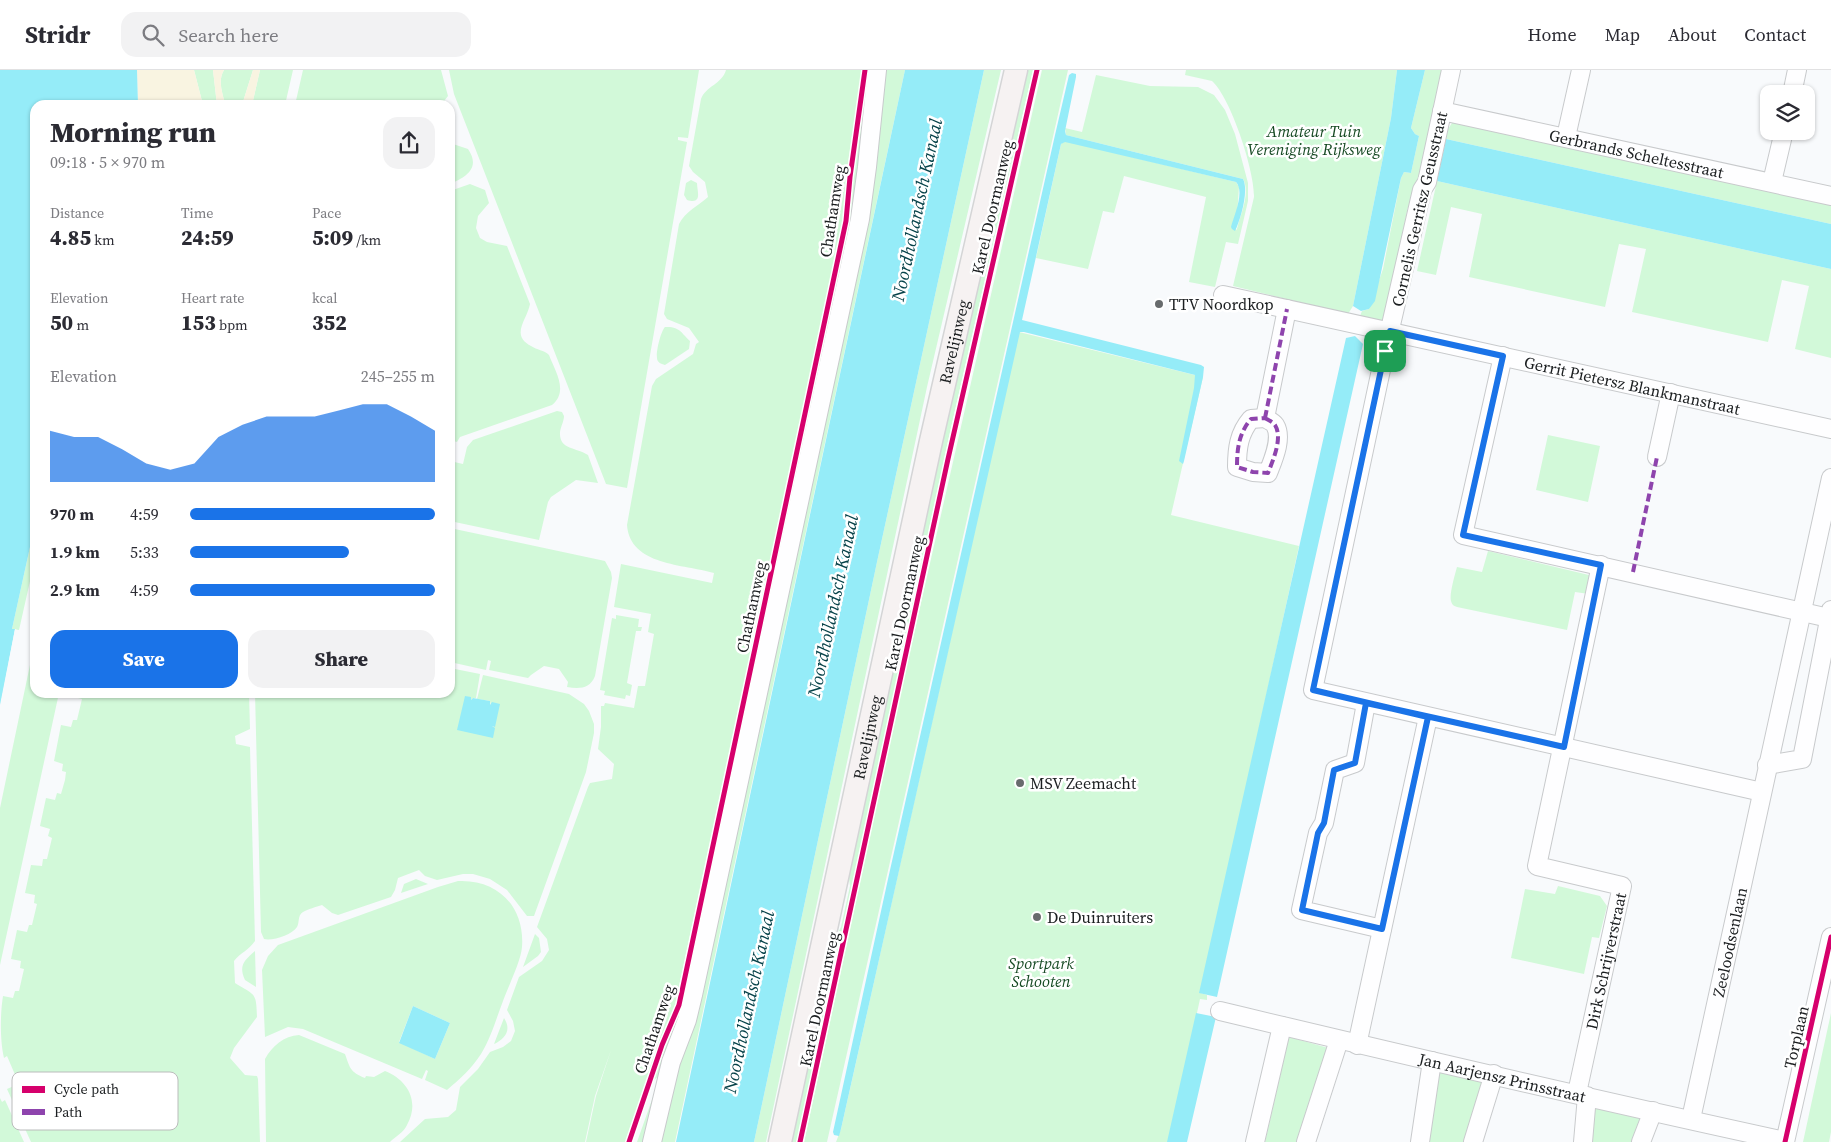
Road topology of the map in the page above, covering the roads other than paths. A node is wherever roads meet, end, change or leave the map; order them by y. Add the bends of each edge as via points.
1 (877, 70) edge
2 (1016, 70) edge
3 (1452, 70) edge
4 (1581, 70) edge
5 (1797, 70) edge
6 (1794, 85) edge
7 (1442, 111) junction
8 (1566, 138) junction
9 (1782, 140) edge
10 (1772, 182) junction
11 (1831, 196) edge
12 (1223, 295) dead end
13 (1287, 309) junction
14 (1390, 331) junction
15 (1503, 356) junction
16 (1671, 392) junction
17 (1265, 418) dead end
18 (1831, 429) edge
19 (1657, 457) dead end
20 (1831, 478) edge
21 (1601, 565) junction
22 (1802, 612) junction
23 (1830, 614) edge
24 (1366, 703) junction
25 (1428, 717) junction
26 (1564, 747) junction
27 (1767, 765) junction
28 (1762, 792) junction
29 (1382, 929) junction
30 (1831, 937) edge
31 (1826, 983) edge
32 (1220, 1011) dead end
33 (1282, 1026) junction
34 (1339, 1040) junction
35 (1357, 1044) junction
36 (1432, 1061) junction
37 (1494, 1074) junction
38 (1582, 1094) junction
39 (1652, 1111) junction
40 (1691, 1120) junction
41 (1742, 1137) edge
42 (652, 1142) edge
43 (780, 1142) edge
44 (1255, 1142) edge
45 (1306, 1142) edge
46 (1420, 1142) edge
47 (1473, 1142) edge
48 (1582, 1142) edge
49 (1641, 1142) edge
50 (1785, 1142) edge

1 - 42 street, Chathamweg via 858,228 694,995 669,1070
2 - 43 main road, Ravelijnweg via 931,441
3 - 7 street, Cornelis Gerritsz Geusstraat
4 - 8 street
5 - 6 street
7 - 8 street, Gerbrands Scheltesstraat
7 - 14 street, Cornelis Gerritsz Geusstraat
8 - 10 street, Gerbrands Scheltesstraat
9 - 10 street
10 - 11 street, Gerbrands Scheltesstraat
12 - 13 street, Gerrit Pietersz Blankmanstraat
13 - 14 street, Gerrit Pietersz Blankmanstraat
13 - 17 street
14 - 15 street, Gerrit Pietersz Blankmanstraat
14 - 24 street, Cornelis Gerritsz Geusstraat via 1313,690
15 - 16 street, Gerrit Pietersz Blankmanstraat
15 - 21 street via 1463,535
16 - 18 street, Gerrit Pietersz Blankmanstraat
16 - 19 street
20 - 22 street, Zeeloodsenlaan
21 - 22 street
21 - 26 street
22 - 23 street
22 - 27 street, Zeeloodsenlaan
23 - 27 street via 1802,759
24 - 25 street, Cornelis Gerritsz Geusstraat
24 - 29 street via 1355,763 1334,770 1302,910
25 - 26 street, Cornelis Gerritsz Geusstraat
25 - 29 street
26 - 28 street, Cornelis Gerritsz Geusstraat
26 - 38 street, Dirk Schrijverstraat via 1537,866 1622,886
27 - 28 street, Zeeloodsenlaan
28 - 40 street, Zeeloodsenlaan
29 - 35 street
30 - 31 street, Torplaan
31 - 50 street, Torplaan
32 - 33 street, Jan Aarjensz Prinsstraat
33 - 34 street, Jan Aarjensz Prinsstraat
33 - 44 street
34 - 35 street, Jan Aarjensz Prinsstraat
34 - 45 street
35 - 36 street, Jan Aarjensz Prinsstraat
36 - 37 street, Jan Aarjensz Prinsstraat
36 - 46 street
37 - 38 street, Jan Aarjensz Prinsstraat
37 - 47 street
38 - 39 street, Jan Aarjensz Prinsstraat
38 - 48 street
39 - 40 street, Jan Aarjensz Prinsstraat
39 - 49 street
40 - 41 street, Jan Aarjensz Prinsstraat
41 - 50 street, Jan Aarjensz Prinsstraat

